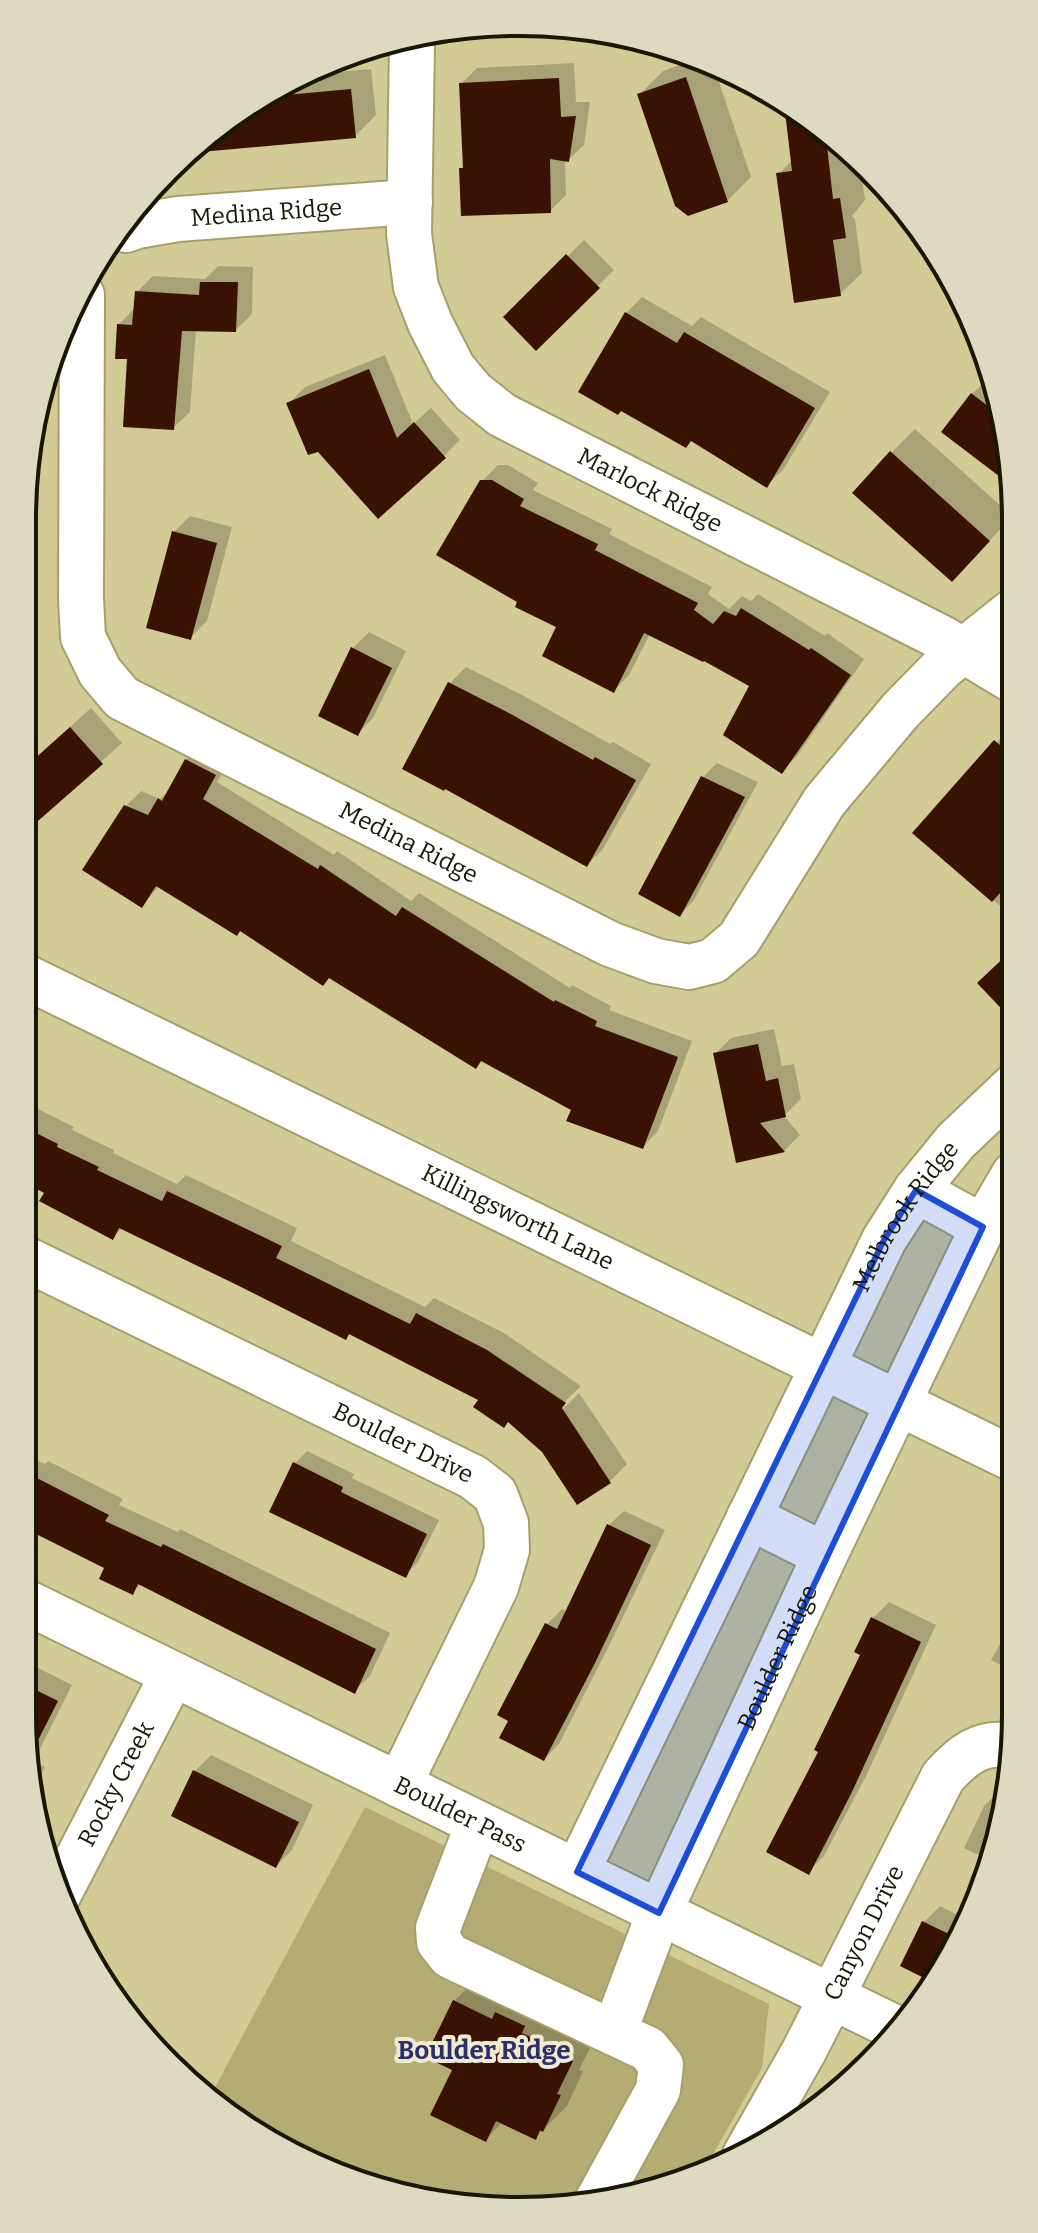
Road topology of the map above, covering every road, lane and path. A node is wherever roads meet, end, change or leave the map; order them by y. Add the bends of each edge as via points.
1 (412, 48) edge
2 (410, 202) junction
3 (135, 227) edge
4 (82, 314) edge
5 (1002, 620) edge
6 (964, 651) junction
7 (1002, 674) edge
8 (36, 982) edge
9 (1002, 1097) edge
10 (916, 1190) junction
11 (1002, 1195) edge
12 (983, 1227) junction
13 (36, 1264) edge
14 (823, 1365) junction
15 (899, 1402) junction
16 (1002, 1454) edge
17 (749, 1517) junction
18 (825, 1555) junction
19 (36, 1607) edge
20 (173, 1674) junction
21 (1001, 1746) edge
22 (399, 1785) junction
23 (478, 1824) junction
24 (577, 1872) junction
25 (66, 1880) edge
26 (659, 1913) junction
27 (831, 1996) junction
28 (888, 2024) edge
29 (614, 2033) junction
30 (757, 2134) edge
31 (603, 2190) edge

1 - 2 street, Marlock Ridge
2 - 3 street, Medina Ridge
2 - 6 street, Marlock Ridge via 416,287 453,368 473,392 502,415
4 - 6 street, Medina Ridge via 81,599 83,637 100,672 122,698 610,944 689,967 713,961 739,939 824,802 900,711
5 - 6 street, Medina Ridge
6 - 7 street, Marlock Ridge
8 - 14 street, Killingsworth Lane
9 - 10 street, Melbrook Ridge via 956,1141
10 - 12 street
10 - 14 street, Melbrook Ridge via 884,1240
11 - 12 street
12 - 15 street
13 - 22 street, Boulder Drive via 473,1477 495,1494 506,1523 507,1550 496,1587
14 - 15 street, Killingsworth Lane
14 - 17 street
15 - 16 street, Killingsworth Lane
15 - 18 street, Boulder Ridge
17 - 18 street
17 - 24 street
18 - 26 street, Boulder Ridge
19 - 20 street, Boulder Pass
20 - 22 street, Boulder Pass
20 - 25 street, Rocky Creek
21 - 27 street, Canyon Drive via 983,1746 962,1756 943,1777
22 - 23 street, Boulder Pass
23 - 24 street, Boulder Pass
23 - 29 street via 438,1928 439,1942 450,1956
24 - 26 street, Boulder Pass
26 - 27 street, Boulder Pass
26 - 29 street, Boulder Ridge
27 - 28 street, Boulder Pass
27 - 30 street, Canyon Drive
29 - 31 street via 648,2049 661,2065 658,2090

